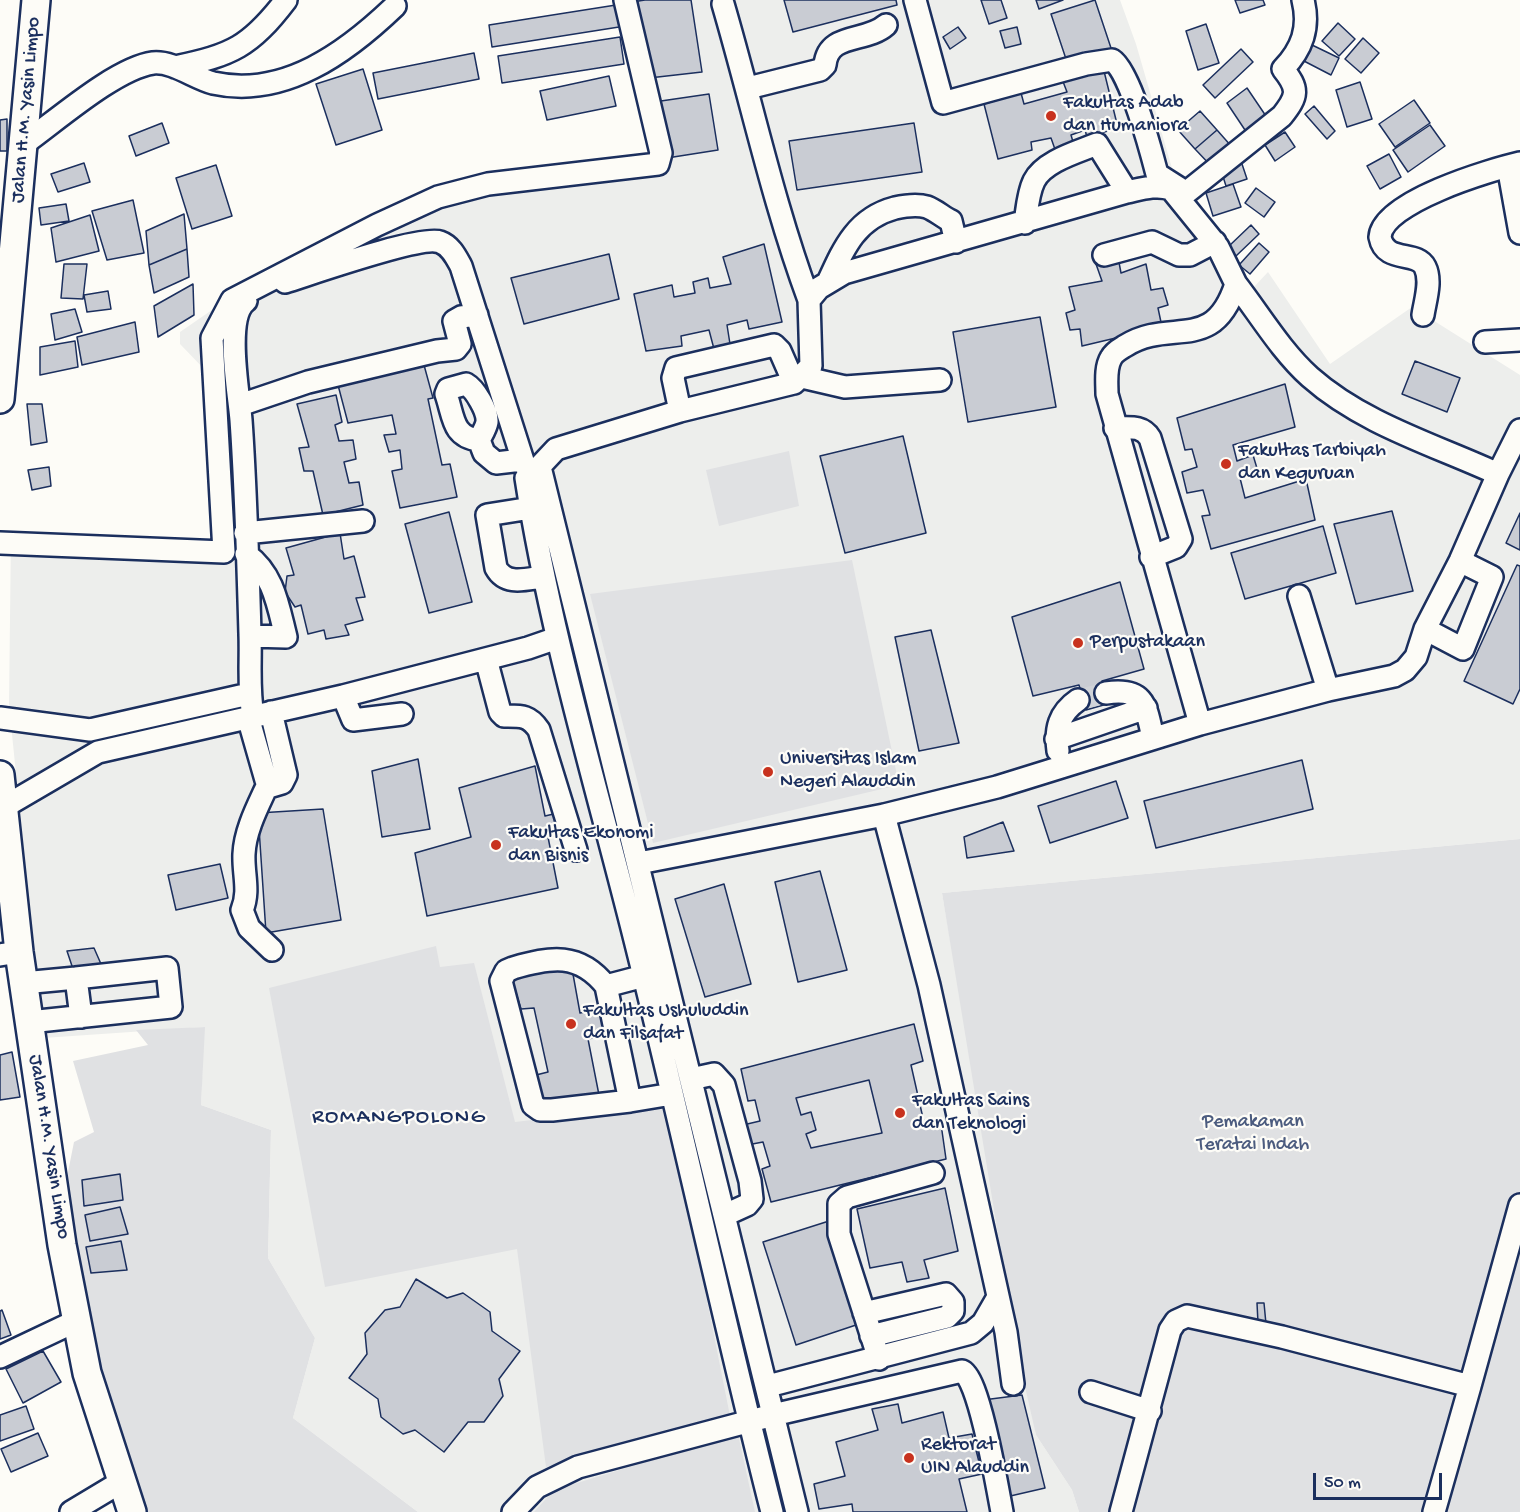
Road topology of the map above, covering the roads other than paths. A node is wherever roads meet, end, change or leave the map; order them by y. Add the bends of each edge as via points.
1 (36, 0) edge
2 (286, 0) edge
3 (626, 0) edge
4 (915, 0) edge
5 (1303, 0) edge
6 (723, 4) dead end
7 (395, 6) dead end
8 (886, 25) dead end
9 (175, 67) junction
10 (748, 88) junction
11 (25, 143) junction
12 (1514, 164) edge
13 (1127, 192) junction
14 (1187, 192) junction
15 (1025, 223) junction
16 (1520, 233) edge
17 (1217, 239) junction
18 (956, 242) junction
19 (1104, 255) dead end
20 (829, 280) junction
21 (1236, 284) junction
22 (808, 300) junction
23 (477, 315) junction
24 (1423, 315) dead end
25 (1520, 340) edge
26 (1485, 342) dead end
27 (798, 380) junction
28 (940, 380) dead end
29 (0, 399) edge
30 (240, 405) junction
31 (680, 411) junction
32 (1115, 428) junction
33 (1520, 430) edge
34 (479, 440) dead end
35 (531, 468) junction
36 (1498, 474) junction
37 (531, 508) junction
38 (363, 521) dead end
39 (0, 543) edge
40 (246, 544) junction
41 (1151, 557) junction
42 (1460, 561) junction
43 (543, 577) junction
44 (1299, 596) dead end
45 (1425, 629) junction
46 (250, 636) junction
47 (557, 638) junction
48 (486, 658) junction
49 (1328, 690) junction
50 (1106, 693) tunnel mouth
51 (249, 694) junction
52 (343, 696) junction
53 (1078, 700) tunnel mouth
54 (1146, 708) junction
55 (402, 714) dead end
56 (0, 718) edge
57 (260, 721) junction
58 (1200, 724) junction
59 (72, 728) junction
60 (1153, 738) junction
61 (1056, 739) junction
62 (77, 763) junction
63 (1060, 766) junction
64 (0, 776) edge
65 (4, 807) junction
66 (884, 815) junction
67 (576, 850) dead end
68 (639, 863) junction
69 (272, 950) dead end
70 (9, 954) edge
71 (644, 976) junction
72 (76, 978) junction
73 (23, 983) junction
74 (606, 986) junction
75 (81, 1017) junction
76 (29, 1022) junction
77 (691, 1078) junction
78 (672, 1094) junction
79 (630, 1101) junction
80 (933, 1173) dead end
81 (1520, 1205) edge
82 (725, 1215) junction
83 (998, 1297) junction
84 (864, 1313) junction
85 (76, 1322) junction
86 (872, 1336) junction
87 (0, 1357) edge
88 (879, 1359) junction
89 (1013, 1384) dead end
90 (768, 1386) junction
91 (1470, 1386) junction
92 (1091, 1392) dead end
93 (1150, 1411) junction
94 (773, 1415) junction
95 (748, 1422) junction
96 (121, 1482) junction
97 (71, 1512) edge
98 (132, 1512) edge
99 (513, 1512) edge
100 (772, 1512) edge
101 (797, 1512) edge
102 (1002, 1512) edge
103 (1121, 1512) edge
104 (1434, 1512) edge

1 - 11 main road, Jalan H.M. Yasin Limpo
2 - 9 street via 248,42 228,53
3 - 39 street via 661,153 658,164 489,184 438,197 232,300 212,338 224,552
4 - 14 street via 943,103 1086,63 1112,60 1129,87 1157,174
5 - 14 street via 1303,43 1283,69 1294,83 1295,94 1289,107
6 - 10 street
7 - 9 street via 342,50 279,82 262,86 214,83
8 - 10 street via 877,33 835,44 826,52 825,65 820,70
9 - 11 street via 155,63 130,71
10 - 22 street via 778,211
11 - 29 main road, Jalan H.M. Yasin Limpo
12 - 16 street
12 - 24 street via 1452,183 1394,215 1380,231 1385,249 1425,267 1428,286
13 - 15 street
13 - 15 street via 1097,144 1053,164 1037,177
13 - 17 street via 1163,186 1171,189
14 - 17 street
15 - 18 street
17 - 19 street via 1190,255 1171,253 1152,243
17 - 21 street
18 - 20 street
18 - 20 street via 951,221 925,206 889,210 857,229 844,246
20 - 22 street
21 - 32 street via 1230,302 1213,322 1193,331 1134,341 1112,356 1107,394
21 - 36 street via 1297,364 1339,399 1407,435
22 - 27 street via 811,366
23 - 30 street via 454,321 460,344 456,349 308,382
23 - 30 street via 461,266 454,254 438,242 383,252 272,286 255,294 239,309 234,341
23 - 35 street
25 - 26 street
27 - 28 street via 844,387
27 - 31 street
27 - 31 street via 774,345 676,368
30 - 40 street
31 - 35 street via 556,449
32 - 41 street
32 - 41 street via 1137,428 1147,433 1181,539 1176,547
33 - 36 street
34 - 35 street via 484,453 496,463
35 - 37 street
35 - 68 street
36 - 42 street
37 - 43 street
37 - 43 street via 487,515 501,575 516,580
38 - 40 street
40 - 46 street
40 - 46 street via 271,583 286,637
41 - 58 street
42 - 45 street
42 - 45 street via 1492,577 1463,650
43 - 47 street
44 - 49 street
45 - 49 street via 1416,657 1405,670 1394,676
46 - 51 street
47 - 48 street
47 - 71 street
48 - 52 street
48 - 67 street via 500,712 504,716 522,715 539,730
49 - 58 street
50 - 54 street via 1131,693
51 - 57 street
51 - 59 street via 90,730
52 - 55 street via 353,720
52 - 57 street
53 - 61 street via 1061,715
54 - 60 street
54 - 61 street
56 - 59 street
57 - 62 street via 98,752
57 - 69 street via 286,775 282,783 268,784 246,840 246,899 242,910 249,928
58 - 60 street
59 - 62 street
60 - 63 street
61 - 63 street
62 - 65 street
63 - 66 street via 997,787
64 - 65 main road, Jalan H.M. Yasin Limpo
65 - 70 main road, Jalan H.M. Yasin Limpo
66 - 68 street
66 - 83 street via 930,985
68 - 77 street
70 - 73 main road, Jalan H.M. Yasin Limpo
71 - 74 street
71 - 78 street
72 - 73 street
72 - 75 street
72 - 75 street via 167,968 171,1007
73 - 76 main road, Jalan H.M. Yasin Limpo
74 - 79 street
74 - 79 street via 582,963 567,959 513,968 506,971 501,981 533,1105 540,1110 552,1110
75 - 76 street
76 - 85 main road, Jalan H.M. Yasin Limpo
77 - 82 street
77 - 82 street via 714,1074 724,1085 750,1181 752,1199
78 - 79 street
78 - 95 street
80 - 84 street via 847,1197 839,1204 839,1234
81 - 91 street
82 - 90 street
83 - 88 street via 983,1323 971,1333
83 - 89 street
84 - 86 street
84 - 86 street via 945,1294 952,1302 953,1311 947,1317
85 - 87 street
85 - 96 main road, Jalan H.M. Yasin Limpo via 90,1384
86 - 88 street
88 - 90 street
90 - 94 street
91 - 93 street via 1282,1336 1187,1316 1176,1321 1170,1330
91 - 104 street
92 - 93 street
93 - 103 street
94 - 95 street
94 - 101 street
94 - 102 street via 966,1372 992,1457
95 - 99 street via 578,1467 537,1487
95 - 100 street
96 - 97 street
96 - 98 main road, Jalan H.M. Yasin Limpo

